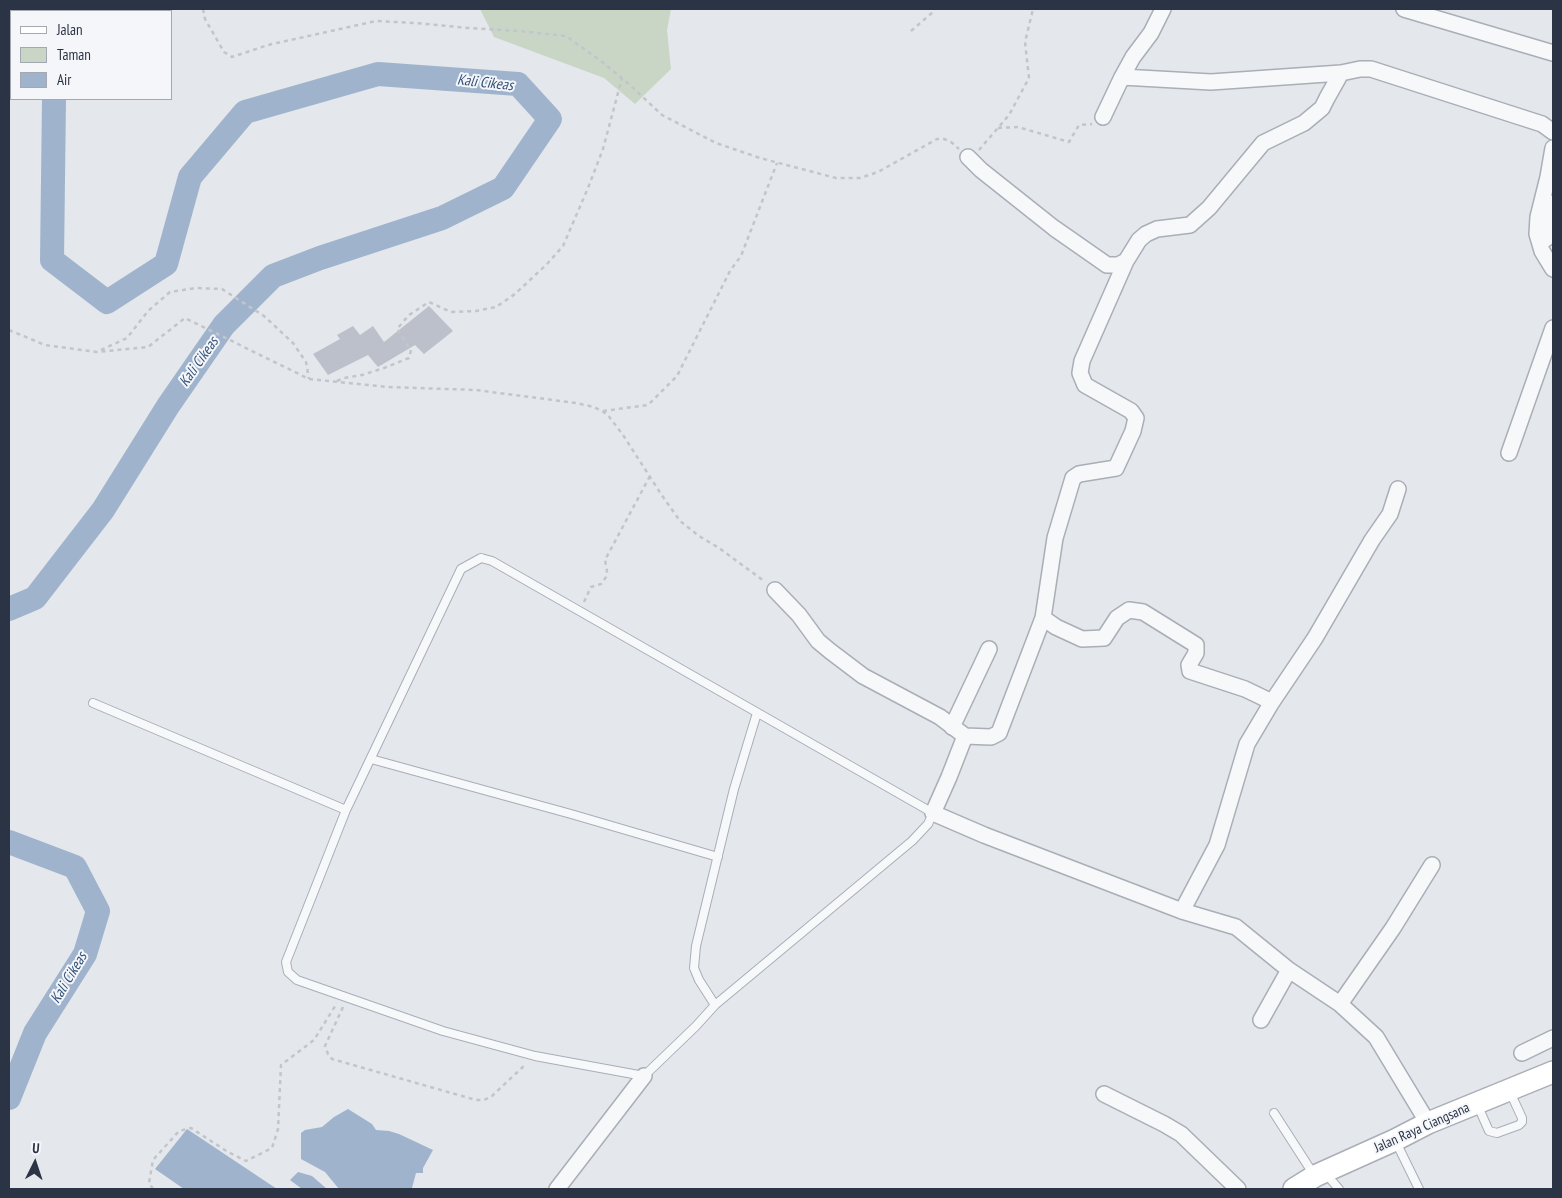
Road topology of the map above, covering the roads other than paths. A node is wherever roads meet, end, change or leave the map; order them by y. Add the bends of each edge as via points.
1 (1163, 9) edge
2 (1404, 9) edge
3 (1553, 53) edge
4 (1341, 73) junction
5 (1122, 77) junction
6 (1103, 117) road end
7 (1553, 132) edge
8 (1553, 148) edge
9 (968, 157) road end
10 (1553, 203) edge
11 (1553, 251) edge
12 (1126, 261) junction
13 (1553, 269) edge
14 (1553, 328) edge
15 (1509, 453) dead end
16 (1398, 488) dead end
17 (775, 590) road end
18 (1043, 618) junction
19 (989, 649) dead end
20 (93, 702) dead end
21 (1272, 702) junction
22 (757, 713) junction
23 (958, 731) junction
24 (371, 759) junction
25 (346, 810) junction
26 (932, 813) junction
27 (718, 857) junction
28 (1432, 865) dead end
29 (1182, 911) junction
30 (1289, 970) junction
31 (1340, 1004) junction
32 (715, 1005) junction
33 (1261, 1020) dead end
34 (1553, 1038) edge
35 (1522, 1053) dead end
36 (1553, 1072) edge
37 (644, 1076) junction
38 (1509, 1090) junction
39 (1104, 1094) dead end
40 (1476, 1103) junction
41 (1274, 1113) dead end
42 (1428, 1123) junction
43 (1395, 1140) junction
44 (1320, 1174) junction
45 (557, 1189) edge
46 (1238, 1189) edge
47 (1294, 1189) edge
48 (1339, 1189) edge
49 (1419, 1189) edge

1 - 5 street via 1152,33
2 - 3 street
4 - 5 street via 1211,82
4 - 7 street via 1371,69 1542,124
4 - 12 street via 1322,108 1304,123 1262,143 1209,208 1190,225 1157,229 1146,234
5 - 6 street
8 - 13 street via 1537,234 1542,251
9 - 12 street via 1054,228 1107,265
10 - 11 street via 1546,227 1546,242
12 - 18 street via 1082,361 1080,373 1085,385 1131,411 1136,418 1134,431 1116,468 1079,474 1073,478 1055,538
14 - 15 street
16 - 21 street via 1390,514
17 - 23 street via 830,652 863,676 940,717
18 - 21 street via 1082,639 1104,638 1117,618 1129,610 1143,612 1196,645 1190,671 1245,689
18 - 23 street via 999,733 991,737
19 - 23 street
20 - 25 lane
21 - 29 street via 1247,744 1218,845
22 - 24 lane via 492,561 480,558 461,569
22 - 26 lane
22 - 27 lane
23 - 26 street via 949,777
24 - 25 lane
24 - 27 lane
25 - 37 lane via 286,962 288,972 297,980 442,1031 535,1056
26 - 29 street
26 - 32 lane via 928,824 912,841
27 - 32 lane via 696,946 694,968
28 - 31 street
29 - 30 street via 1236,927
30 - 31 street
30 - 33 street
31 - 42 street via 1376,1037
32 - 37 lane
34 - 35 street
36 - 38 main road, Jalan Raya Ciangsana
37 - 45 street
38 - 40 main road, Jalan Raya Ciangsana
38 - 40 lane via 1522,1118 1519,1125 1497,1133 1489,1131
39 - 46 street via 1180,1134
40 - 42 main road, Jalan Raya Ciangsana
41 - 44 lane
42 - 43 main road, Jalan Raya Ciangsana
43 - 44 main road, Jalan Raya Ciangsana
43 - 49 lane
44 - 47 main road, Jalan Raya Ciangsana
44 - 48 lane

